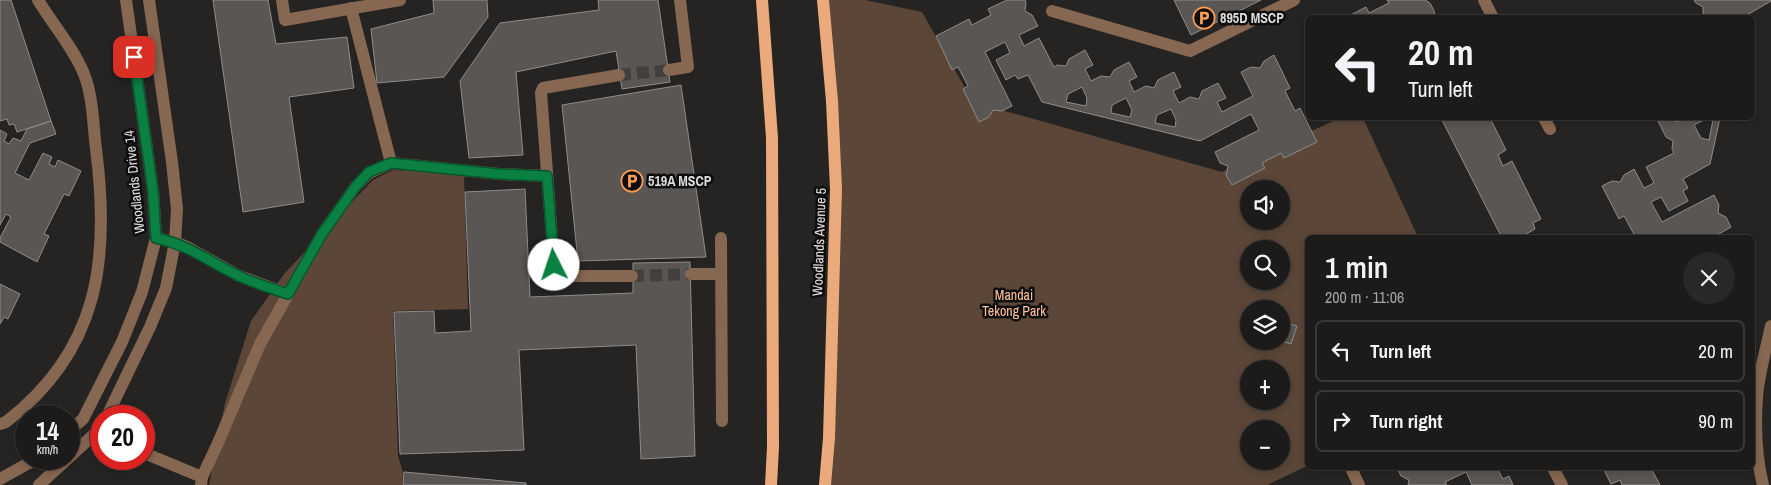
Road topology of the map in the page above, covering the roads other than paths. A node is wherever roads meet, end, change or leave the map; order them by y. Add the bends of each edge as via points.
1 (38, 0) edge
2 (126, 0) edge
3 (149, 0) edge
4 (282, 0) edge
5 (400, 0) edge
6 (680, 0) edge
7 (762, 0) edge
8 (823, 0) edge
9 (1294, 0) edge
10 (1484, 0) edge
11 (351, 8) junction
12 (1052, 11) dead end
13 (1492, 15) edge
14 (669, 70) tunnel mouth
15 (619, 75) tunnel mouth
16 (1545, 120) edge
17 (1550, 129) dead end
18 (391, 163) junction
19 (547, 176) junction
20 (156, 238) junction
21 (721, 238) dead end
22 (175, 242) junction
23 (691, 274) tunnel mouth
24 (721, 274) junction
25 (632, 276) tunnel mouth
26 (288, 294) junction
27 (1771, 326) edge
28 (112, 405) edge
29 (83, 419) junction
30 (722, 421) dead end
31 (80, 422) edge
32 (90, 423) edge
33 (0, 424) edge
34 (90, 439) edge
35 (155, 458) edge
36 (16, 470) edge
37 (1352, 470) edge
38 (1554, 470) edge
39 (0, 479) edge
40 (202, 481) edge
41 (39, 485) edge
42 (771, 485) edge
43 (826, 485) edge
44 (1359, 485) edge
45 (1562, 485) edge
46 (1763, 485) edge

1 - 33 street via 76,56 85,76 100,185 101,246 89,312 74,345 38,395
2 - 20 street, Woodlands Drive 14 via 153,191
3 - 22 street via 172,162 177,209
4 - 11 street via 285,20
5 - 11 street
6 - 14 street via 688,67
7 - 42 main road via 772,138
8 - 43 main road, Woodlands Avenue 5 via 836,189
9 - 12 street via 1190,52
10 - 13 street
11 - 18 street
15 - 19 street via 542,89
16 - 17 street
18 - 19 street
18 - 26 street via 369,172 356,186 322,234
19 - 25 street via 556,271 565,276
20 - 22 street
20 - 29 street, Woodlands Drive 14 via 142,292 122,342
21 - 24 street
22 - 26 street via 237,275
22 - 28 street via 166,288
23 - 24 street
24 - 30 street
26 - 40 street via 260,344
27 - 46 street via 1757,394 1757,434
29 - 31 street, Woodlands Drive 14
29 - 32 street
34 - 41 street
35 - 40 street
36 - 39 street
37 - 44 street
38 - 45 street

